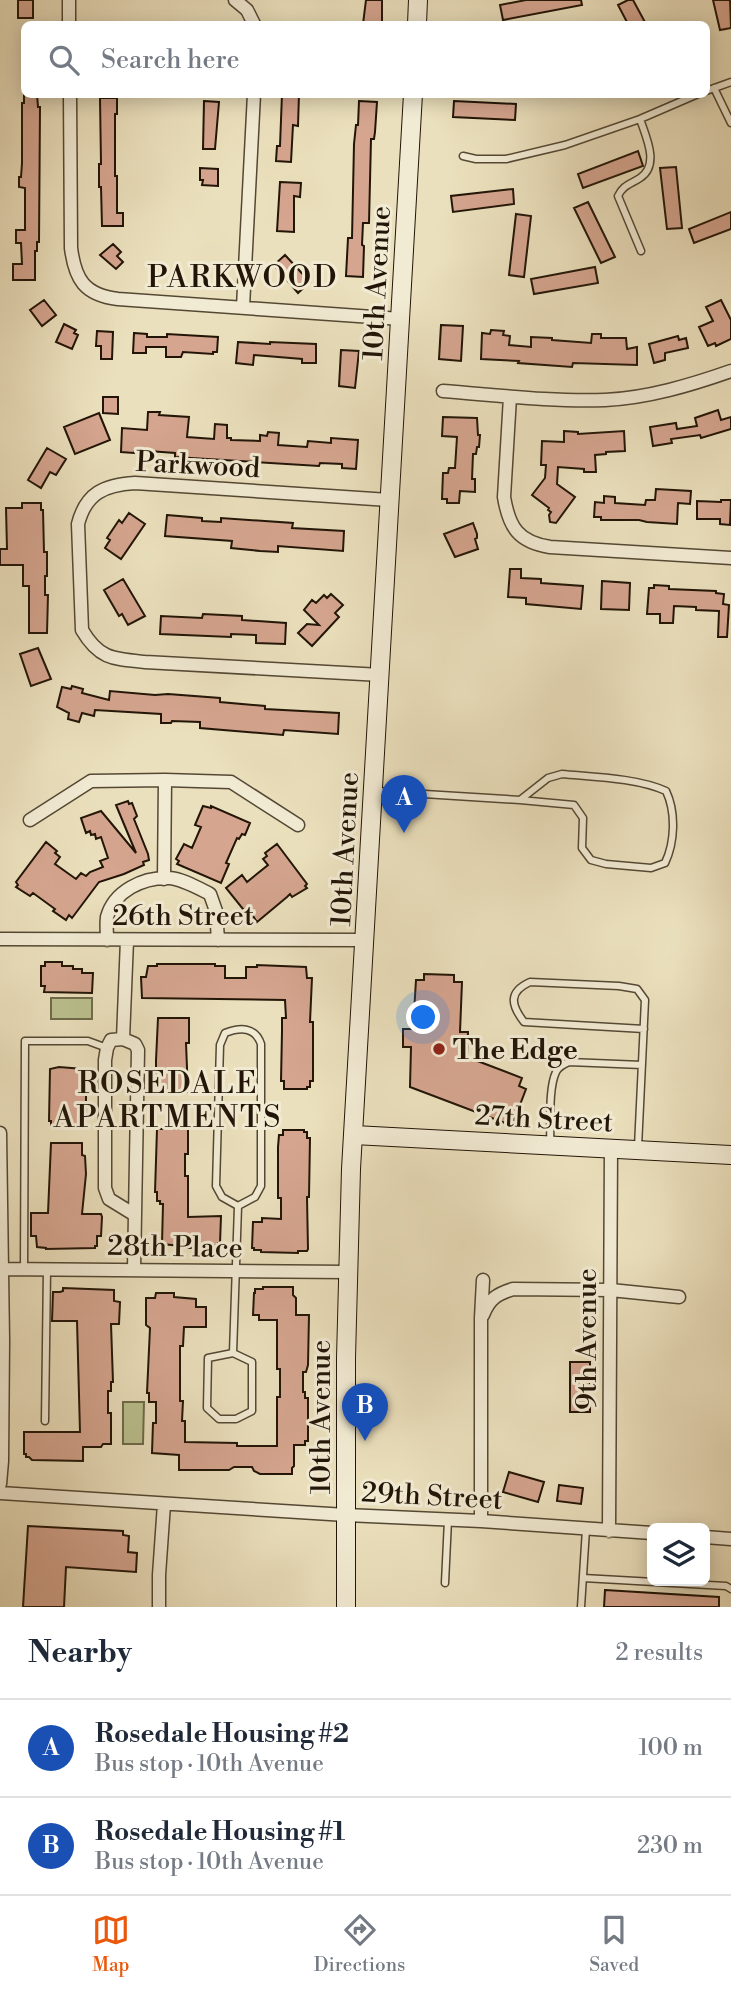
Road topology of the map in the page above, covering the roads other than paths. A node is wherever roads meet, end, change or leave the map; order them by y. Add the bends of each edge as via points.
1 (69, 0) edge
2 (235, 0) edge
3 (418, 0) edge
4 (69, 21) edge
5 (252, 21) edge
6 (417, 21) edge
7 (731, 82) edge
8 (714, 88) junction
9 (710, 90) edge
10 (70, 98) edge
11 (254, 98) edge
12 (413, 98) edge
13 (689, 98) edge
14 (640, 119) junction
15 (731, 123) edge
16 (463, 156) dead end
17 (641, 251) dead end
18 (243, 307) junction
19 (401, 319) junction
20 (731, 371) edge
21 (443, 391) dead end
22 (510, 397) junction
23 (389, 500) junction
24 (731, 558) edge
25 (380, 675) junction
26 (165, 780) junction
27 (374, 790) junction
28 (520, 800) junction
29 (30, 820) dead end
30 (298, 825) dead end
31 (164, 879) junction
32 (0, 939) edge
33 (107, 940) junction
34 (127, 940) junction
35 (218, 940) junction
36 (366, 940) junction
37 (644, 1029) junction
38 (123, 1039) junction
39 (107, 1048) junction
40 (642, 1065) junction
41 (0, 1133) edge
42 (354, 1135) junction
43 (550, 1144) junction
44 (611, 1147) junction
45 (638, 1149) junction
46 (731, 1154) edge
47 (1, 1192) edge
48 (238, 1206) junction
49 (135, 1215) junction
50 (23, 1268) junction
51 (47, 1268) junction
52 (1, 1269) edge
53 (134, 1269) junction
54 (235, 1271) junction
55 (348, 1272) junction
56 (483, 1280) dead end
57 (611, 1290) junction
58 (679, 1297) dead end
59 (1, 1312) edge
60 (481, 1318) junction
61 (233, 1353) junction
62 (1, 1391) edge
63 (45, 1421) dead end
64 (0, 1484) edge
65 (0, 1493) edge
66 (164, 1504) junction
67 (346, 1515) junction
68 (447, 1520) junction
69 (481, 1521) junction
70 (586, 1529) junction
71 (609, 1531) junction
72 (647, 1533) edge
73 (710, 1537) edge
74 (731, 1539) edge
75 (583, 1578) junction
76 (647, 1580) edge
77 (445, 1583) dead end
78 (710, 1584) edge
79 (731, 1589) edge
80 (159, 1607) edge
81 (346, 1607) edge
82 (581, 1607) edge

1 - 4 street
2 - 5 street
3 - 6 main road
7 - 8 lane
8 - 9 lane
8 - 15 lane
10 - 18 street via 71,247 78,278 102,297
11 - 18 street
12 - 19 main road, 10th Avenue
13 - 14 lane
14 - 16 lane via 506,159
14 - 17 lane via 650,165 618,196
18 - 19 street
19 - 23 main road, 10th Avenue
20 - 22 street via 651,394 606,400
21 - 22 street
22 - 24 street via 504,497 512,526 522,537 550,547
23 - 25 main road, 10th Avenue
23 - 25 street, Parkwood via 120,484 91,497 78,524 82,630 101,654 145,662
25 - 27 main road, 10th Avenue
26 - 29 street via 91,781
26 - 30 street via 231,782
26 - 31 street
27 - 28 lane
27 - 36 main road, 10th Avenue
28 - 28 lane via 574,805 583,818 582,848 591,860 651,868 665,863 671,850 672,805 666,790 652,785 562,774 548,778
31 - 33 street via 147,880 124,891 108,915
31 - 35 street via 210,894
32 - 33 street, 26th Street
33 - 34 street, 26th Street
34 - 35 street, 26th Street
34 - 38 street
35 - 36 street, 26th Street
36 - 42 main road, 10th Avenue
37 - 37 lane via 645,1000 637,989 530,982 519,986 514,997 515,1010 524,1022
37 - 40 lane
38 - 39 street via 111,1040
38 - 49 street via 138,1050
39 - 49 street via 105,1188 109,1199
39 - 50 lane via 88,1041 25,1041
40 - 43 lane via 561,1065 552,1090
40 - 45 lane
41 - 47 street
42 - 43 main road, 27th Street
42 - 55 main road, 10th Avenue
43 - 44 main road, 27th Street
44 - 45 main road, 27th Street
44 - 57 street, 9th Avenue
45 - 46 main road, 27th Street
47 - 52 street
48 - 48 lane via 256,1197 261,1186 261,1044 249,1029 225,1033 220,1045 216,1186 222,1197
48 - 54 lane
49 - 53 street
50 - 51 street, 28th Place
50 - 52 street, 28th Place
51 - 53 street, 28th Place
51 - 63 lane
52 - 59 street
53 - 54 street, 28th Place
54 - 55 street, 28th Place
54 - 61 lane
55 - 67 main road, 10th Avenue
56 - 60 street
57 - 58 street
57 - 60 street via 513,1289 498,1293
57 - 71 street, 9th Avenue
59 - 62 street
60 - 69 street
61 - 61 lane via 208,1359 207,1408 219,1419 236,1419 252,1411 252,1362
62 - 64 street
65 - 66 street, 29th Street
66 - 67 street, 29th Street
66 - 80 street
67 - 68 street, 29th Street
67 - 81 main road, 10th Avenue
68 - 69 street, 29th Street
68 - 77 lane
69 - 70 street, 29th Street
70 - 71 street, 29th Street
70 - 75 lane
71 - 72 street, 29th Street
73 - 74 street
75 - 76 lane
75 - 82 lane
78 - 79 lane

